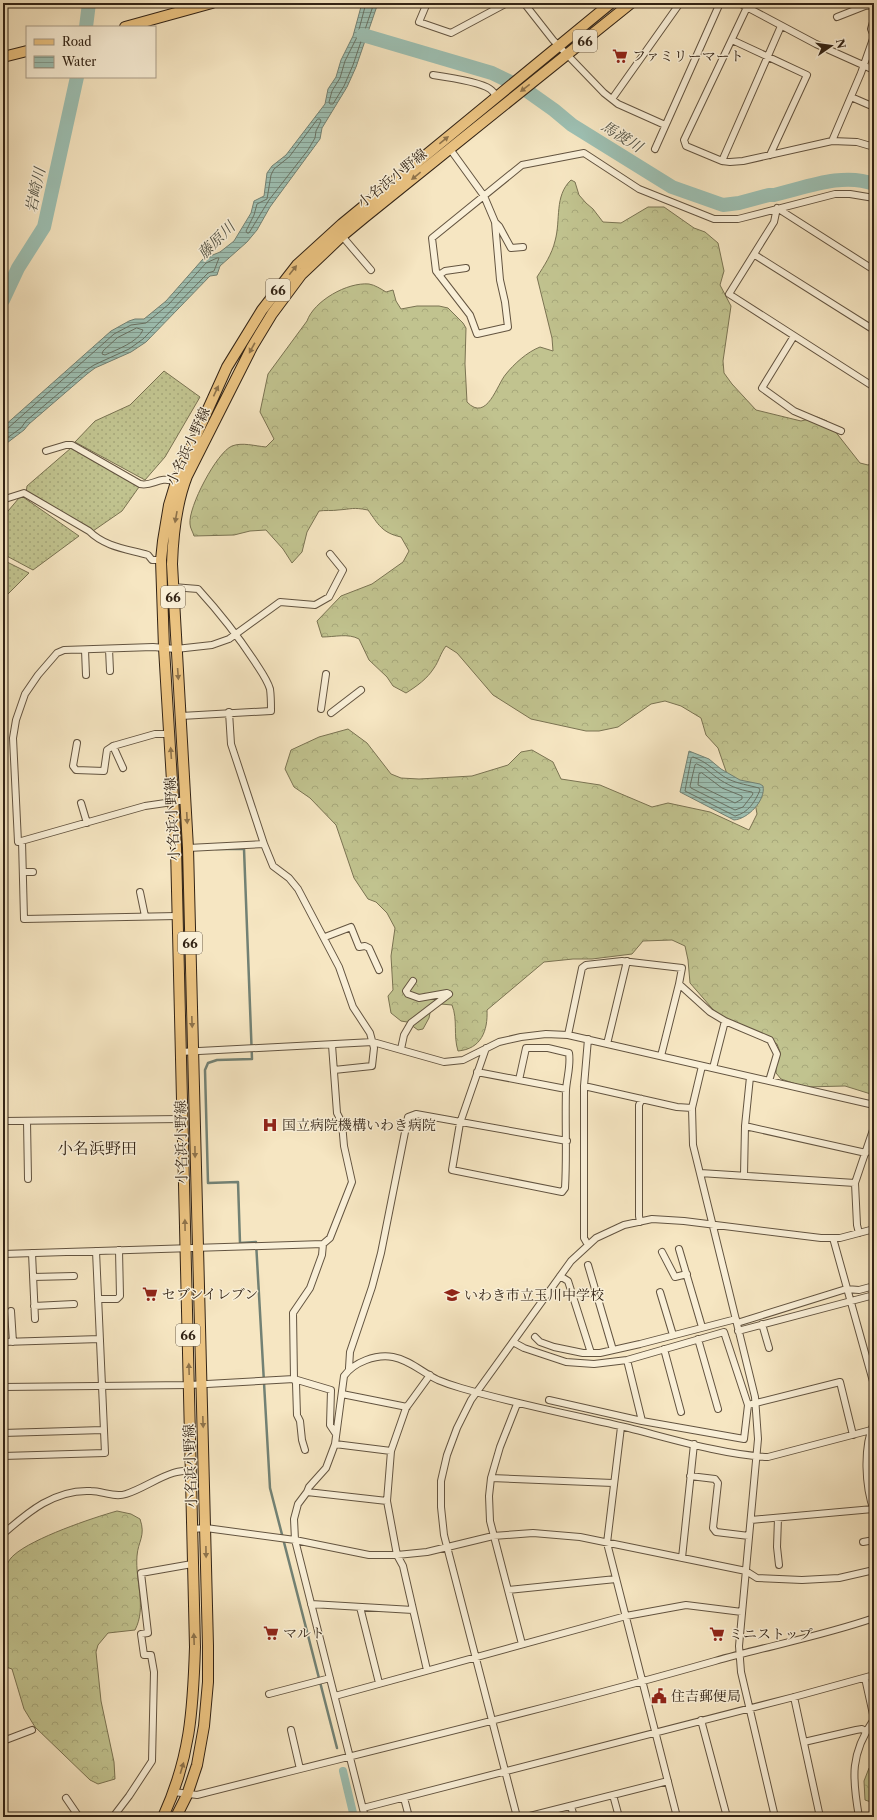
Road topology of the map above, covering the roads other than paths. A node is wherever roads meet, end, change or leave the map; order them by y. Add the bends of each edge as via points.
1 (212, 3) edge
2 (427, 3) edge
3 (507, 3) edge
4 (524, 3) edge
5 (611, 3) edge
6 (631, 3) edge
7 (680, 3) edge
8 (720, 3) edge
9 (739, 3) edge
10 (747, 5) edge
11 (874, 8) edge
12 (837, 17) dead end
13 (874, 19) edge
14 (129, 26) edge
15 (781, 26) junction
16 (874, 36) edge
17 (732, 40) junction
18 (558, 46) junction
19 (26, 51) edge
20 (568, 54) junction
21 (768, 56) junction
22 (3, 57) edge
23 (863, 64) junction
24 (874, 70) edge
25 (433, 74) dead end
26 (498, 95) junction
27 (851, 97) junction
28 (612, 100) junction
29 (874, 107) edge
30 (665, 125) junction
31 (832, 141) junction
32 (874, 147) edge
33 (450, 149) junction
34 (655, 149) dead end
35 (770, 155) junction
36 (722, 160) junction
37 (484, 196) junction
38 (874, 198) edge
39 (777, 208) junction
40 (495, 222) junction
41 (342, 236) junction
42 (523, 247) dead end
43 (755, 255) junction
44 (466, 268) dead end
45 (371, 270) dead end
46 (874, 270) edge
47 (439, 275) junction
48 (874, 330) edge
49 (794, 336) junction
50 (874, 388) edge
51 (841, 431) dead end
52 (46, 451) dead end
53 (176, 482) junction
54 (5, 499) dead end
55 (330, 554) dead end
56 (161, 560) junction
57 (173, 587) junction
58 (236, 635) junction
59 (164, 648) junction
60 (109, 649) junction
61 (176, 649) junction
62 (85, 650) junction
63 (110, 671) dead end
64 (326, 674) dead end
65 (86, 675) dead end
66 (361, 690) dead end
67 (321, 709) dead end
68 (229, 712) junction
69 (331, 712) dead end
70 (181, 716) junction
71 (170, 734) junction
72 (77, 743) dead end
73 (113, 746) junction
74 (123, 768) dead end
75 (186, 800) junction
76 (174, 801) junction
77 (81, 803) dead end
78 (87, 823) junction
79 (22, 841) junction
80 (264, 844) junction
81 (188, 848) junction
82 (24, 872) junction
83 (33, 872) dead end
84 (140, 892) dead end
85 (145, 916) junction
86 (177, 916) junction
87 (325, 937) junction
88 (626, 961) junction
89 (379, 970) dead end
90 (413, 981) dead end
91 (679, 984) junction
92 (725, 1021) junction
93 (568, 1035) junction
94 (588, 1039) junction
95 (373, 1042) junction
96 (332, 1044) junction
97 (606, 1044) junction
98 (486, 1048) junction
99 (401, 1049) junction
100 (194, 1051) junction
101 (180, 1052) junction
102 (661, 1056) junction
103 (702, 1066) junction
104 (713, 1068) junction
105 (334, 1070) junction
106 (477, 1072) junction
107 (750, 1077) junction
108 (519, 1080) junction
109 (770, 1081) junction
110 (584, 1086) junction
111 (566, 1089) junction
112 (642, 1099) junction
113 (874, 1105) edge
114 (692, 1108) junction
115 (182, 1119) junction
116 (27, 1121) junction
117 (3, 1122) edge
118 (460, 1123) junction
119 (746, 1126) junction
120 (874, 1128) edge
121 (567, 1141) junction
122 (866, 1153) junction
123 (700, 1173) junction
124 (744, 1175) junction
125 (28, 1179) dead end
126 (855, 1184) junction
127 (640, 1222) junction
128 (712, 1225) junction
129 (874, 1229) edge
130 (859, 1233) junction
131 (833, 1238) junction
132 (323, 1244) junction
133 (588, 1245) junction
134 (197, 1248) junction
135 (185, 1249) junction
136 (679, 1249) dead end
137 (118, 1250) junction
138 (96, 1251) junction
139 (662, 1252) dead end
140 (32, 1253) junction
141 (3, 1254) edge
142 (588, 1265) dead end
143 (687, 1274) junction
144 (74, 1276) dead end
145 (560, 1276) junction
146 (33, 1277) junction
147 (874, 1286) edge
148 (846, 1289) junction
149 (660, 1292) dead end
150 (874, 1295) edge
151 (98, 1299) junction
152 (850, 1301) junction
153 (74, 1304) dead end
154 (34, 1306) junction
155 (11, 1310) dead end
156 (35, 1319) dead end
157 (736, 1321) junction
158 (762, 1324) junction
159 (702, 1327) junction
160 (738, 1331) junction
161 (673, 1335) junction
162 (535, 1337) dead end
163 (100, 1339) junction
164 (698, 1339) junction
165 (3, 1342) edge
166 (12, 1342) junction
167 (513, 1342) junction
168 (769, 1348) dead end
169 (664, 1349) junction
170 (613, 1350) junction
171 (591, 1353) junction
172 (627, 1360) junction
173 (350, 1368) junction
174 (430, 1375) junction
175 (294, 1379) junction
176 (201, 1384) junction
177 (102, 1385) junction
178 (189, 1385) junction
179 (874, 1385) edge
180 (3, 1388) edge
181 (478, 1392) junction
182 (342, 1394) junction
183 (549, 1400) dead end
184 (756, 1403) junction
185 (517, 1404) junction
186 (748, 1405) junction
187 (407, 1407) junction
188 (718, 1409) dead end
189 (681, 1412) dead end
190 (642, 1421) junction
191 (874, 1423) edge
192 (621, 1426) junction
193 (103, 1430) junction
194 (870, 1430) junction
195 (3, 1433) edge
196 (336, 1434) junction
197 (853, 1435) junction
198 (335, 1444) junction
199 (694, 1444) junction
200 (305, 1450) dead end
201 (391, 1451) junction
202 (3, 1456) edge
203 (756, 1457) junction
204 (191, 1470) junction
205 (690, 1476) junction
206 (491, 1478) junction
207 (613, 1483) junction
208 (307, 1492) junction
209 (388, 1500) junction
210 (873, 1510) edge
211 (778, 1518) junction
212 (750, 1520) junction
213 (206, 1528) junction
214 (192, 1529) junction
215 (3, 1534) edge
216 (493, 1536) junction
217 (749, 1536) junction
218 (295, 1540) junction
219 (874, 1540) edge
220 (863, 1542) dead end
221 (607, 1543) junction
222 (447, 1547) junction
223 (397, 1555) junction
224 (682, 1558) junction
225 (192, 1564) junction
226 (779, 1565) dead end
227 (874, 1570) edge
228 (746, 1571) junction
229 (616, 1579) junction
230 (508, 1590) junction
231 (311, 1604) junction
232 (360, 1607) junction
233 (412, 1610) junction
234 (742, 1612) junction
235 (626, 1616) junction
236 (874, 1618) edge
237 (522, 1644) junction
238 (740, 1654) junction
239 (475, 1656) junction
240 (427, 1670) junction
241 (874, 1675) edge
242 (330, 1678) junction
243 (865, 1678) junction
244 (643, 1682) junction
245 (380, 1683) junction
246 (269, 1694) dead end
247 (335, 1696) junction
248 (794, 1697) junction
249 (749, 1708) junction
250 (701, 1720) junction
251 (492, 1721) junction
252 (32, 1730) dead end
253 (291, 1730) dead end
254 (865, 1731) junction
255 (656, 1733) junction
256 (3, 1741) edge
257 (804, 1742) junction
258 (350, 1756) junction
259 (300, 1769) junction
260 (506, 1772) junction
261 (668, 1781) junction
262 (174, 1792) junction
263 (187, 1795) junction
264 (613, 1795) junction
265 (66, 1798) dead end
266 (404, 1798) junction
267 (571, 1806) junction
268 (363, 1808) junction
269 (79, 1817) edge
270 (112, 1817) edge
271 (163, 1817) edge
272 (176, 1817) edge
273 (365, 1817) edge
274 (409, 1817) edge
275 (517, 1817) edge
276 (526, 1817) edge
277 (574, 1817) edge
278 (619, 1817) edge
279 (677, 1817) edge
280 (726, 1817) edge
281 (775, 1817) edge
282 (820, 1817) edge
283 (859, 1817) edge

1 - 14 main road
2 - 3 street via 419,22 451,33
4 - 18 street
5 - 18 main road, 小名浜小野線 / 66
6 - 20 main road, 小名浜小野線 / 66
7 - 28 street
8 - 30 street
9 - 10 street
10 - 15 street
10 - 17 street
11 - 12 street via 865,6
13 - 16 street via 871,29
15 - 21 street
15 - 23 street
16 - 23 street
17 - 21 street
17 - 36 street via 684,140 686,146
18 - 20 street
18 - 26 main road, 小名浜小野線 / 66
19 - 22 main road
20 - 28 street
20 -> 33 main road, 小名浜小野線 / 66
21 - 35 street via 807,74
21 - 36 street
23 - 24 street
23 - 27 street
25 - 26 street via 483,86
53 -> 26 main road, 小名浜小野線 / 66 via 231,361 262,310 297,265 342,224
27 - 29 street
27 - 31 street
28 - 30 street
30 - 34 street
31 - 32 street via 857,142
31 - 35 street
33 - 37 street
33 -> 41 main road, 小名浜小野線 / 66
35 - 36 street via 743,161
37 - 39 street via 522,165 584,153 639,189 714,219 738,219
37 - 40 street
37 - 47 street via 432,238 436,271
38 - 39 street via 835,194
39 - 43 street via 774,222
39 - 46 street
40 - 42 street via 511,248
40 - 47 street via 500,280 508,327 477,334 470,315
41 - 45 street
41 -> 57 main road, 小名浜小野線 / 66 via 301,276 272,314 252,347 187,476 173,536
43 - 48 street
43 - 49 street via 730,294
44 - 47 street via 445,271
49 - 50 street
49 - 51 street via 762,388 794,411
52 - 53 street via 72,445 140,484 165,479
53 - 56 main road, 小名浜小野線 / 66 via 169,505
54 - 56 street via 24,493 89,531 104,543 148,555 152,560
55 - 58 street via 343,570 329,597 315,605 280,602
56 - 59 main road, 小名浜小野線 / 66
57 - 58 street via 198,588
57 - 61 main road, 小名浜小野線 / 66
58 - 61 street via 212,645
58 - 68 street via 263,674 270,689 271,711
59 - 60 street
59 - 61 street
59 - 71 main road, 小名浜小野線 / 66
60 - 62 street
60 - 63 street
61 -> 70 main road, 小名浜小野線 / 66
62 - 65 street
62 - 79 street via 64,650 57,654 38,675 21,703 13,738 18,842
64 - 67 street
66 - 69 street
68 - 70 street
68 - 80 street via 229,731 234,757
70 - 75 main road, 小名浜小野線 / 66
71 - 73 street via 155,734
76 -> 71 main road, 小名浜小野線 / 66
72 - 73 street via 73,766 76,770 104,771 107,750
73 - 74 street
75 - 76 street
75 -> 81 main road, 小名浜小野線 / 66
76 - 78 street via 145,806
76 - 86 main road, 小名浜小野線 / 66
77 - 78 street
78 - 79 street
79 - 82 street
80 - 81 street
80 - 87 street via 273,866 289,878 298,889
81 -> 100 main road, 小名浜小野線 / 66
82 - 83 street
82 - 85 street via 24,920
84 - 85 street
85 - 86 street
86 - 101 main road, 小名浜小野線 / 66
87 - 89 street via 351,927 359,947 369,948
87 - 95 street via 340,967 348,997
88 - 91 street via 682,968
88 - 93 street via 586,965 582,968
88 - 97 street
90 - 99 street via 406,991 415,997 447,992 449,994 411,1023 404,1035
91 - 92 street via 697,1002
91 - 102 street
92 - 104 street
92 - 109 street via 770,1040 777,1054
93 - 94 street
93 - 98 street via 527,1036 499,1042
94 - 97 street
94 - 110 street
95 - 96 street
95 - 99 street
95 - 105 street via 371,1067
96 - 100 street
96 - 105 street
97 - 102 street
98 - 99 street via 463,1060 444,1062
98 - 106 street
100 - 101 street
100 -> 134 main road, 小名浜小野線 / 66
101 - 115 main road, 小名浜小野線 / 66
102 - 103 street
103 - 104 street
103 - 114 street
104 - 107 street
105 - 132 street via 338,1113 342,1122 352,1182 330,1238
106 - 108 street
106 - 118 street
107 - 109 street
107 - 119 street
108 - 111 street
108 - 111 street via 526,1048 548,1048 569,1053
109 - 113 street
110 - 112 street
110 - 133 street via 584,1238
111 - 121 street
112 - 114 street
112 - 127 street via 639,1105
114 - 123 street via 693,1145
115 - 116 street
135 -> 115 main road, 小名浜小野線 / 66
116 - 117 street
116 - 125 street
118 - 121 street
118 - 121 street via 452,1170 562,1192 565,1188
118 - 173 street via 416,1114 408,1117 381,1253 350,1352
119 - 122 street
119 - 124 street
120 - 122 street
122 - 126 street
123 - 124 street
123 - 128 street
124 - 126 street
126 - 130 street
127 - 128 street via 660,1220
127 - 133 street via 624,1225 596,1238
128 - 131 street
128 - 157 street
129 - 130 street
130 - 131 street
131 - 148 street
132 - 134 street
132 - 175 street via 322,1255 310,1288 293,1313
133 - 145 street
134 - 135 street
134 - 176 main road, 小名浜小野線 / 66
135 - 137 street
178 -> 135 main road, 小名浜小野線 / 66
136 - 143 street
137 - 138 street
137 - 151 street via 120,1296 117,1299
138 - 140 street
138 - 151 street
139 - 143 street via 675,1277
140 - 141 street
140 - 146 street
142 - 170 street
143 - 159 street
144 - 146 street
145 - 167 street
145 - 171 street via 568,1281
146 - 154 street
147 - 148 street via 859,1290
148 - 152 street
148 - 157 street
149 - 161 street
150 - 152 street
151 - 163 street
152 - 158 street
152 - 179 street
153 - 154 street
154 - 156 street
155 - 166 street
157 - 159 street
157 - 160 street
158 - 160 street
158 - 168 street
159 - 161 street
160 - 184 street
161 - 170 street
162 - 171 street via 540,1342 554,1347
163 - 166 street
163 - 177 street
164 - 169 street
164 - 186 street via 724,1332
164 - 188 street
165 - 166 street
167 - 172 street via 566,1362 594,1364
167 - 181 street
169 - 172 street
169 - 189 street
170 - 171 street
172 - 190 street
173 - 174 street via 358,1363 391,1357 404,1360
173 - 182 street via 344,1376
174 - 181 street via 455,1386
174 - 187 street
175 - 176 street
175 - 196 street via 331,1390 330,1425
175 - 200 street via 297,1416
176 - 178 street
176 -> 213 main road, 小名浜小野線 / 66
177 - 178 street
177 - 180 street
177 - 193 street
178 - 204 main road, 小名浜小野線 / 66
181 - 185 street
181 - 222 street via 471,1400 457,1428 441,1481 441,1507
182 - 187 street
182 - 196 street
183 - 190 street
184 - 186 street
184 - 197 street via 840,1382
184 - 203 street
185 - 192 street
185 - 206 street
186 - 190 street via 744,1439
187 - 201 street
191 - 194 street
192 - 199 street
192 - 207 street
193 - 195 street
193 - 202 street via 105,1452
194 - 197 street
194 - 210 street via 866,1466 867,1486
196 - 198 street
197 - 203 street via 768,1457
198 - 201 street
198 - 208 street via 326,1468
199 - 203 street
199 - 205 street
201 - 209 street
203 - 212 street
204 - 214 main road, 小名浜小野線 / 66
204 - 215 street via 172,1473 126,1495 116,1496 78,1490 57,1496 24,1515
205 - 217 street via 715,1479 718,1483 713,1528 716,1532
205 - 224 street
206 - 207 street
206 - 216 street via 488,1496
207 - 221 street
208 - 209 street
208 - 218 street via 298,1504 294,1519
209 - 223 street
210 - 211 street
211 - 212 street
211 - 226 street
212 - 217 street
213 - 214 street
213 - 218 street
213 -> 263 main road, 小名浜小野線 / 66 via 208,1682 203,1734 197,1765
214 - 225 main road, 小名浜小野線 / 66
216 - 221 street via 533,1533 580,1537
216 - 222 street
216 - 230 street
217 - 228 street
218 - 223 street via 369,1555
218 - 231 street
219 - 220 street
221 - 224 street
221 - 229 street
222 - 223 street
222 - 239 street
223 - 233 street via 403,1566
224 - 228 street
262 -> 225 main road, 小名浜小野線 / 66 via 186,1756 194,1700
225 - 270 street via 141,1573 148,1633 141,1634 144,1655 151,1656 154,1672 152,1761
227 - 228 street via 840,1578 802,1580 757,1578
228 - 234 street
229 - 230 street
229 - 235 street
230 - 237 street
231 - 232 street
231 - 242 street
232 - 233 street
232 - 245 street
233 - 240 street
234 - 235 street via 686,1605
234 - 238 street
235 - 237 street
235 - 244 street
236 - 238 street
237 - 239 street
238 - 244 street
238 - 249 street
239 - 240 street
239 - 251 street
240 - 245 street
241 - 243 street
242 - 246 street
242 - 247 street
243 - 248 street
243 - 254 street via 874,1719
244 - 251 street
244 - 255 street
245 - 247 street
247 - 258 street
248 - 249 street
248 - 257 street
249 - 250 street
249 - 281 street
250 - 255 street
250 - 280 street
251 - 258 street
251 - 260 street
252 - 256 street
253 - 259 street
254 - 257 street via 862,1729
254 - 283 street via 854,1763
255 - 260 street
255 - 261 street
257 - 282 street
258 - 259 street
258 - 268 street
259 - 263 street via 197,1795
260 - 266 street
260 - 275 street
261 - 264 street
261 - 279 street
262 - 263 street
262 - 271 main road, 小名浜小野線 / 66
263 - 272 main road, 小名浜小野線 / 66
264 - 267 street
264 - 278 street
265 - 269 street
266 - 268 street
266 - 274 street
267 - 276 street
267 - 277 street
268 - 273 street

